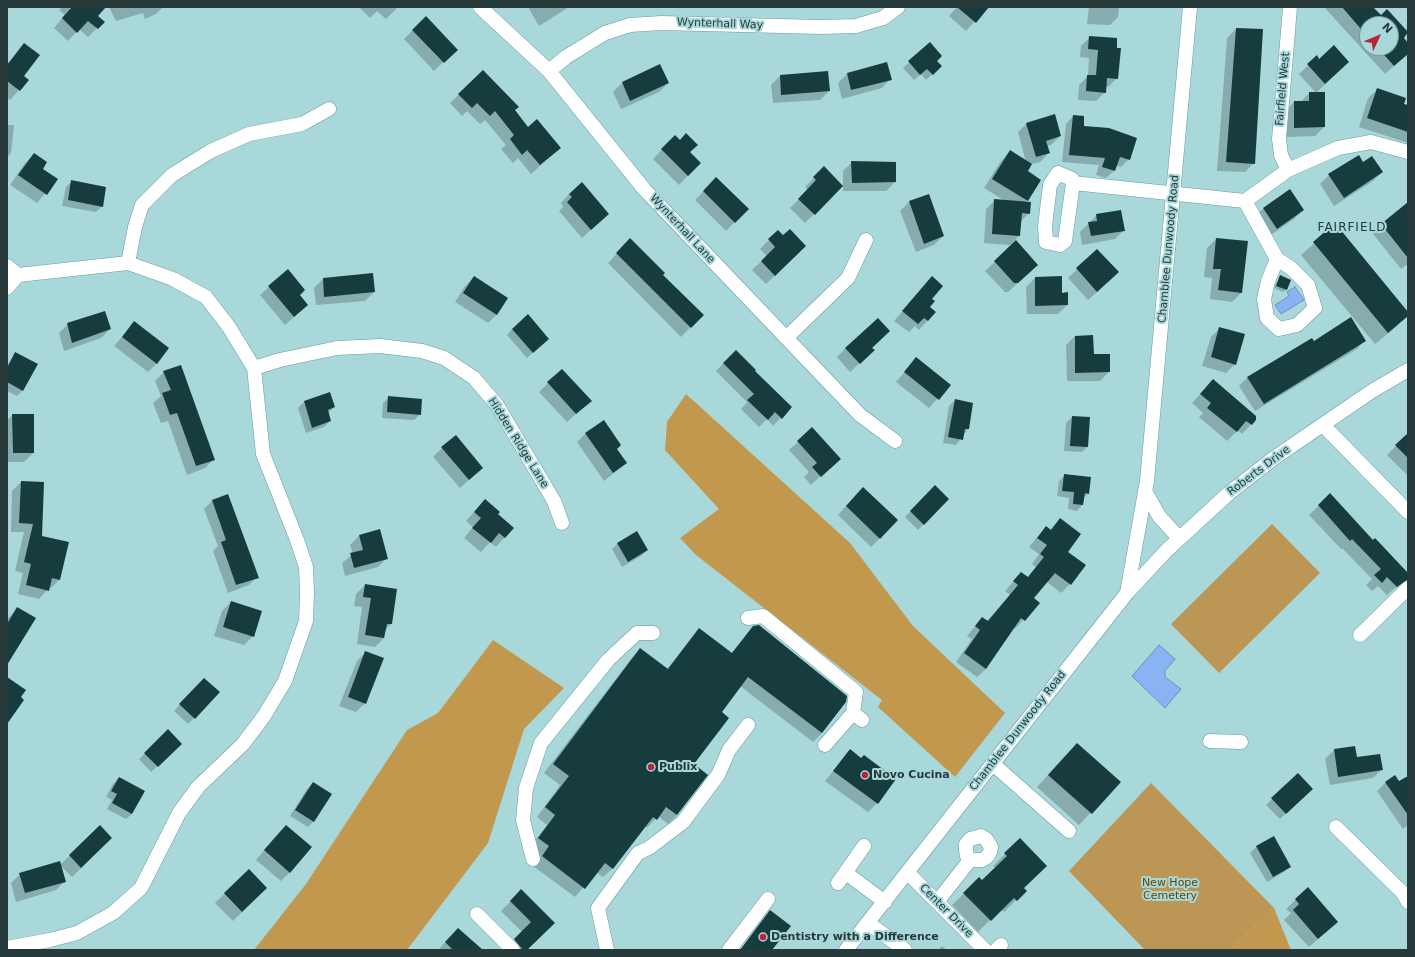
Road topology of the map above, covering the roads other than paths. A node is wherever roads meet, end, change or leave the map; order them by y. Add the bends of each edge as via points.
1 (480, 7) edge
2 (898, 7) edge
3 (1190, 7) edge
4 (1290, 7) edge
5 (549, 71) junction
6 (329, 109) dead end
7 (1408, 152) edge
8 (1288, 170) junction
9 (1073, 183) dead end
10 (1174, 194) junction
11 (1245, 201) junction
12 (866, 240) dead end
13 (1277, 259) junction
14 (128, 263) junction
15 (7, 266) edge
16 (18, 275) junction
17 (7, 288) edge
18 (786, 338) junction
19 (254, 368) junction
20 (1408, 370) edge
21 (1323, 425) junction
22 (896, 441) dead end
23 (1145, 491) junction
24 (1408, 512) edge
25 (562, 523) dead end
26 (1179, 538) junction
27 (1408, 588) edge
28 (1127, 593) junction
29 (748, 618) dead end
30 (653, 633) dead end
31 (1360, 635) dead end
32 (748, 725) dead end
33 (1210, 741) dead end
34 (1241, 742) dead end
35 (826, 745) dead end
36 (993, 764) junction
37 (1336, 827) dead end
38 (1069, 831) dead end
39 (864, 846) dead end
40 (533, 859) dead end
41 (970, 860) dead end
42 (908, 873) junction
43 (768, 899) dead end
44 (885, 902) junction
45 (937, 902) junction
46 (1408, 902) edge
47 (477, 914) dead end
48 (868, 923) junction
49 (7, 948) edge
50 (513, 950) edge
51 (608, 950) edge
52 (729, 950) edge
53 (846, 950) edge
54 (905, 950) edge
55 (985, 950) edge

1 - 5 street, Wynterhall Lane
2 - 5 street, Wynterhall Way via 884,18 856,26 661,22 630,25 605,33 566,57
3 - 10 street, Chamblee Dunwoody Road
4 - 8 street, Fairfield West via 1279,139 1281,155
5 - 18 street, Wynterhall Lane via 644,189
6 - 14 street via 302,124 248,134 212,151 172,175 142,205
7 - 8 street via 1371,142 1338,148
8 - 11 street
9 - 10 street
10 - 11 street
10 - 23 street, Chamblee Dunwoody Road
11 - 13 street
12 - 18 street via 848,278
13 - 13 street via 1264,298 1267,318 1279,329 1297,325 1315,308 1308,285 1291,268
14 - 16 street
14 - 19 street via 173,279 206,297 229,327
15 - 16 street
16 - 17 street
18 - 22 street, Wynterhall Lane via 860,415
19 - 25 street, Hidden Ridge Lane via 337,348 380,346 422,351 444,358 474,378 497,405 554,501
19 - 49 street via 262,454 306,567 306,621 285,681 243,744 198,787 179,813 141,888 113,913 77,933
20 - 21 street, Roberts Drive
21 - 24 street
21 - 26 street, Roberts Drive via 1229,493
23 - 26 street via 1159,516
23 - 28 street, Chamblee Dunwoody Road
26 - 28 street, Roberts Drive
27 - 31 street
28 - 36 street, Chamblee Dunwoody Road
29 - 35 street via 763,616 856,692 857,717
30 - 40 street via 637,633 608,660 541,743 526,788 523,820
32 - 51 street via 729,750 718,775 683,822 649,848 638,853 594,906
33 - 34 street
36 - 38 street
36 - 42 street, Chamblee Dunwoody Road
37 - 46 street via 1402,892
39 - 44 street via 842,878
41 - 45 street
42 - 44 street, Chamblee Dunwoody Road
42 - 45 street, Center Drive
43 - 52 street
44 - 48 street, Chamblee Dunwoody Road
45 - 55 street, Center Drive
47 - 50 street
48 - 53 street, Chamblee Dunwoody Road
48 - 54 street

